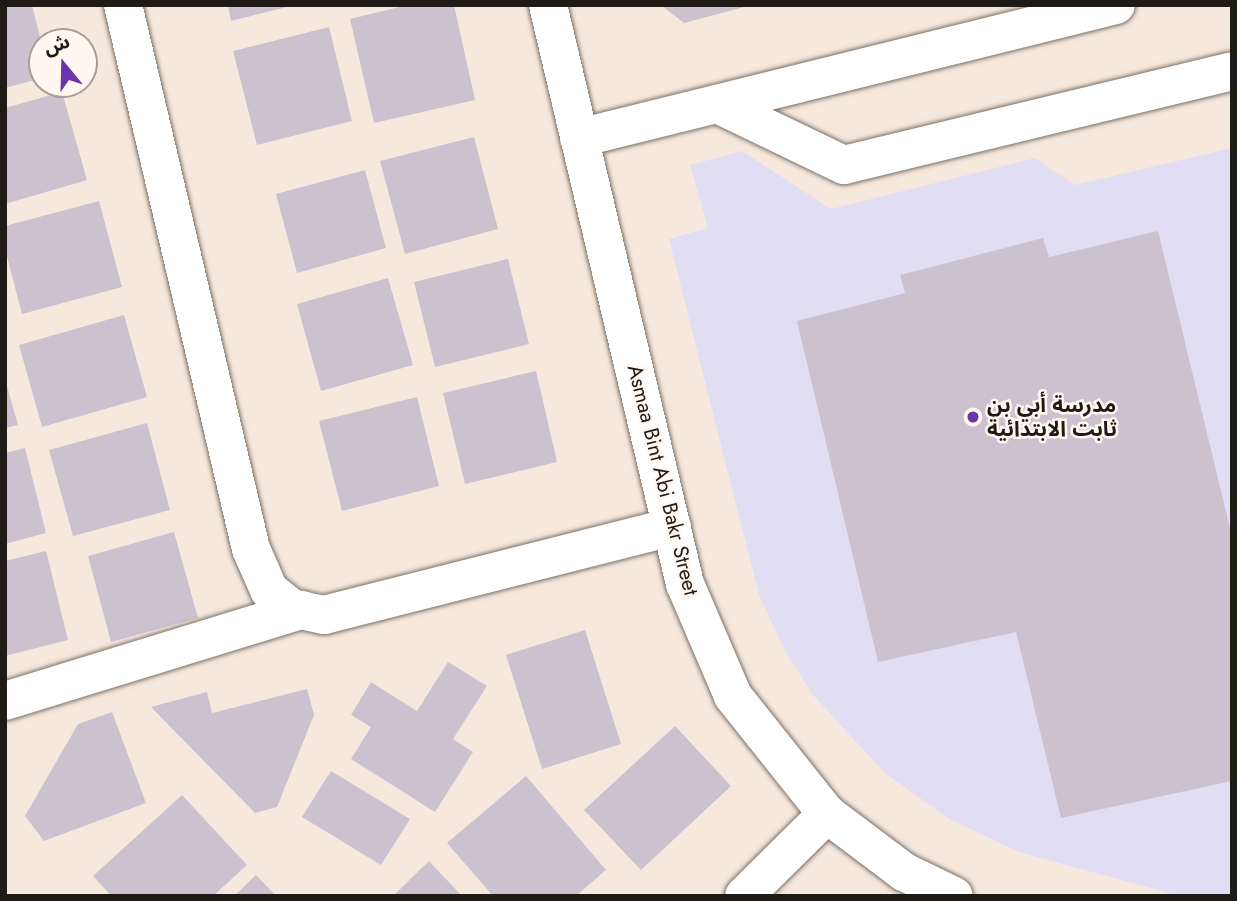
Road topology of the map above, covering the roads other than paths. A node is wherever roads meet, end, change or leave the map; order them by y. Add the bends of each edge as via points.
1 (123, 5) edge
2 (548, 5) edge
3 (1116, 5) edge
4 (1232, 71) edge
5 (717, 104) junction
6 (579, 138) junction
7 (672, 527) junction
8 (301, 610) junction
9 (5, 701) edge
10 (827, 814) junction
11 (744, 896) edge
12 (954, 896) edge

1 - 8 street via 251,549 269,590 291,608
2 - 6 street, Asmaa Bint Abi Bakr Street
3 - 5 street
4 - 5 street via 844,165
5 - 6 street
6 - 7 street, Asmaa Bint Abi Bakr Street
7 - 8 street via 324,615
7 - 10 street, Asmaa Bint Abi Bakr Street via 685,584 733,696
8 - 9 street
10 - 11 street
10 - 12 street, Asmaa Bint Abi Bakr Street via 904,872

